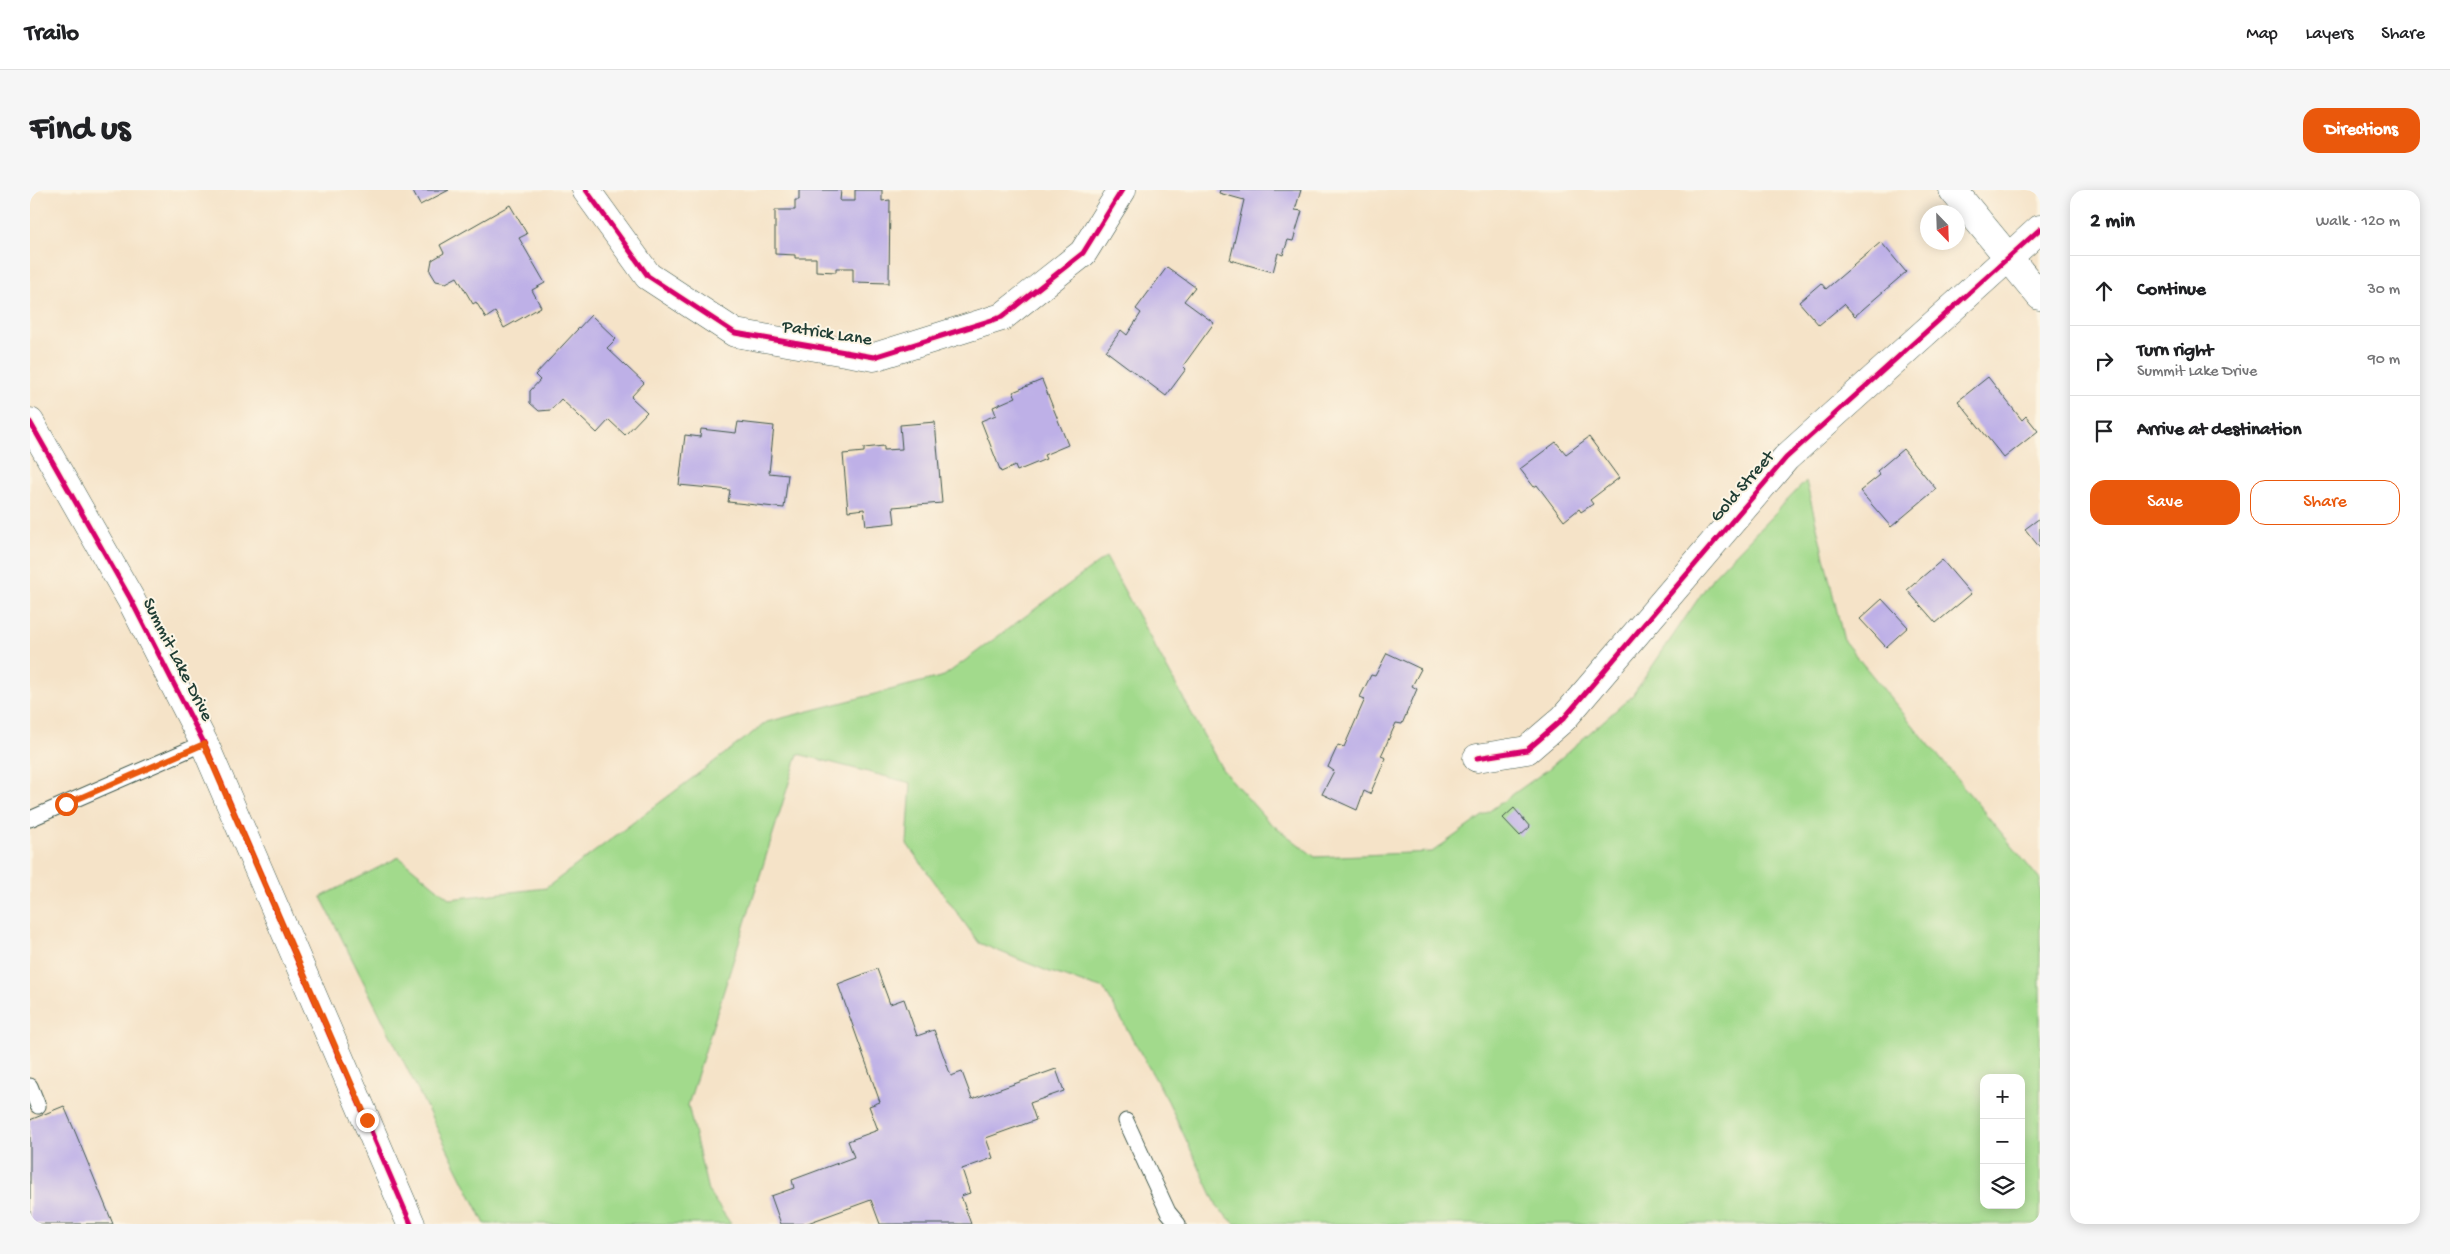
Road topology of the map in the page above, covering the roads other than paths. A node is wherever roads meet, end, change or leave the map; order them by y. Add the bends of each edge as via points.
1 (586, 190) edge
2 (1122, 190) edge
3 (1953, 190) edge
4 (2040, 229) edge
5 (2008, 257) junction
6 (2040, 296) edge
7 (30, 422) edge
8 (204, 744) junction
9 (1477, 758) dead end
10 (30, 819) edge
11 (30, 1086) edge
12 (38, 1106) dead end
13 (1126, 1121) dead end
14 (411, 1224) edge
15 (1178, 1224) edge

1 - 2 street, Patrick Lane via 648,276 735,333 874,357 1002,317 1083,253
3 - 5 street
4 - 5 street, Gold Street
5 - 6 street
5 - 9 street, Gold Street via 1786,458 1564,718 1527,750
7 - 8 street, Summit Lake Drive via 130,598
8 - 10 lane
8 - 14 street, Summit Lake Drive
11 - 12 lane
13 - 15 lane via 1168,1212

